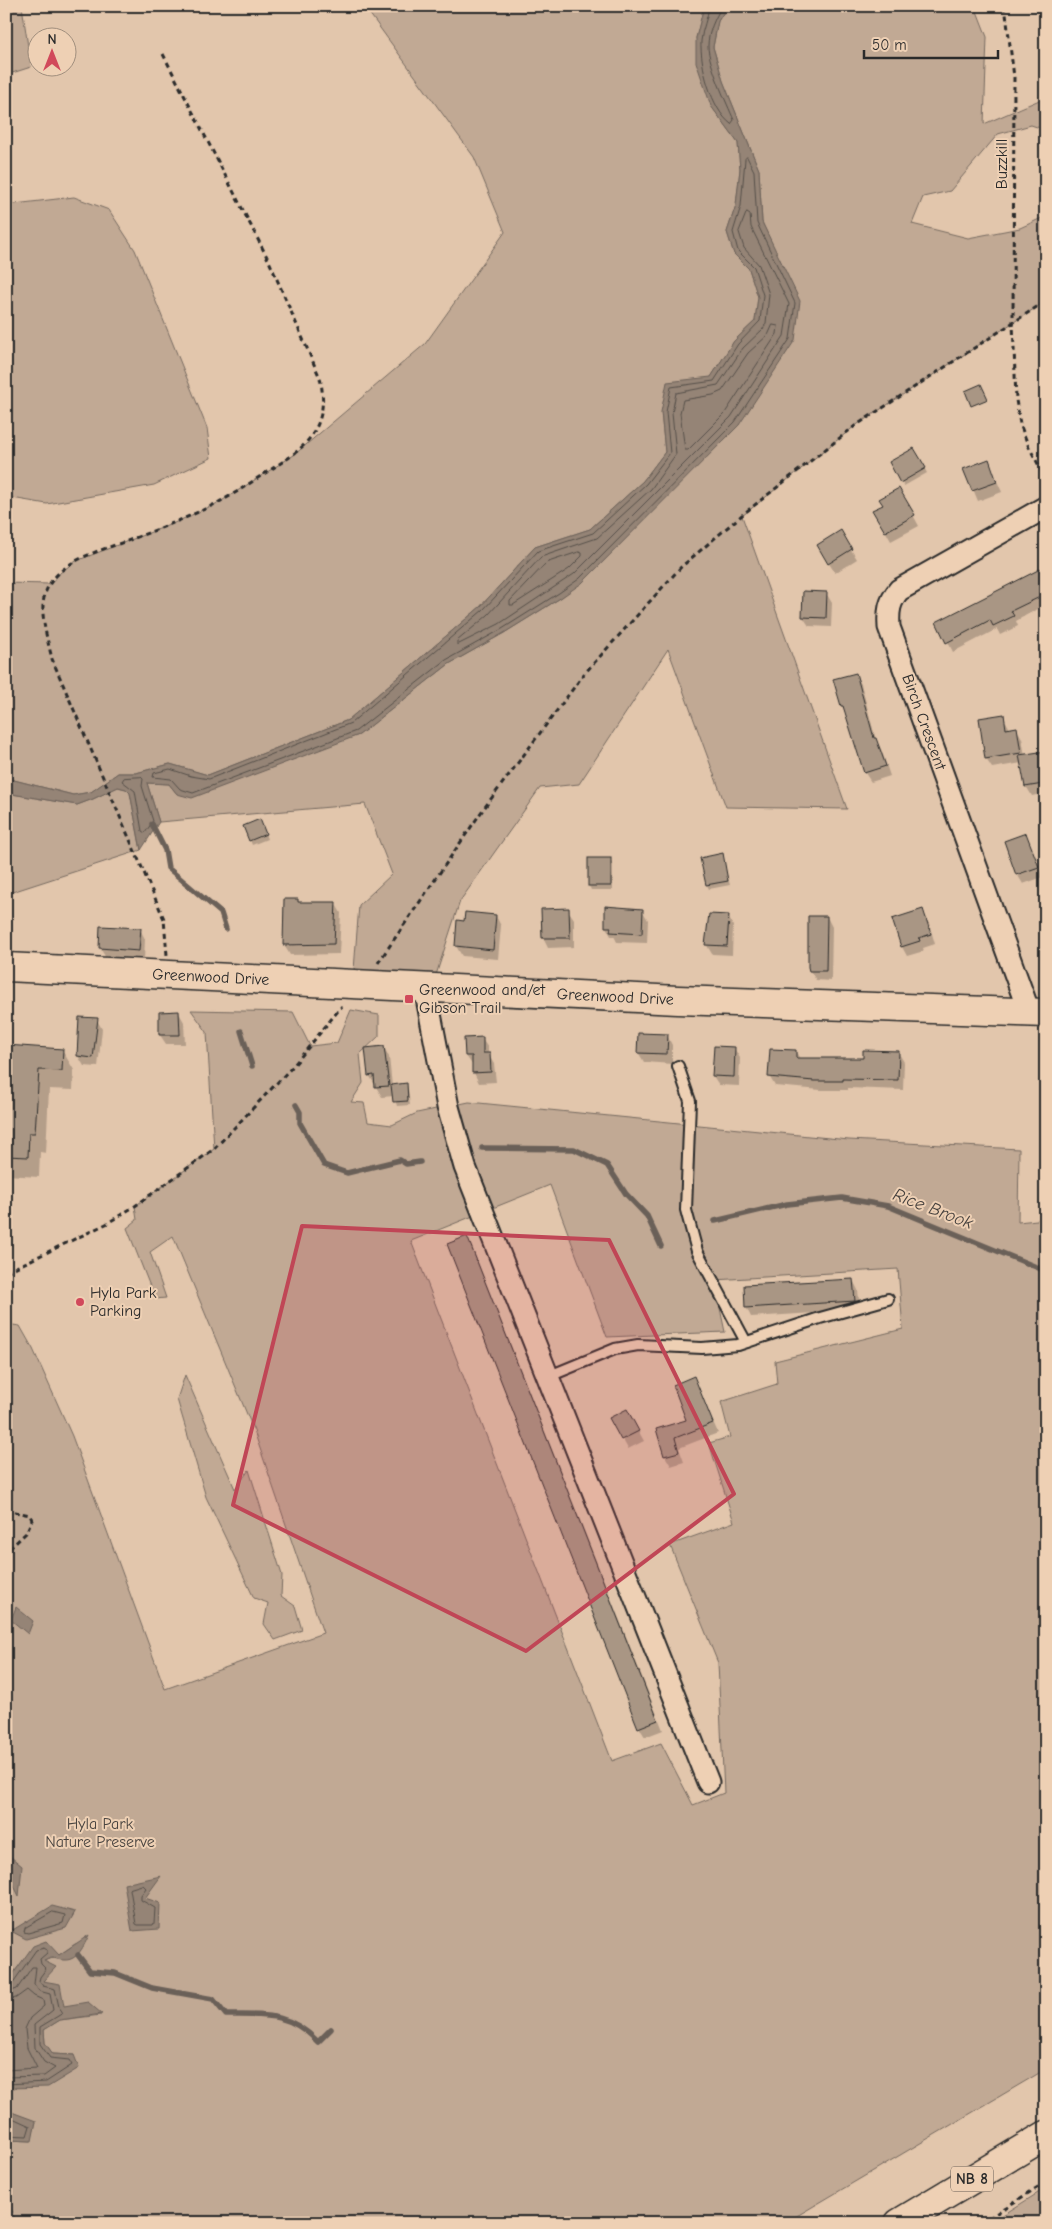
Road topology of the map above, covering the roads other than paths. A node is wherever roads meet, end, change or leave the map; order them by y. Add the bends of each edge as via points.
1 (1046, 507) edge
2 (6, 967) edge
3 (425, 988) junction
4 (1037, 1013) edge
5 (678, 1066) dead end
6 (888, 1299) dead end
7 (746, 1342) junction
8 (547, 1377) junction
9 (708, 1782) dead end
10 (1046, 2135) edge
11 (898, 2223) edge

1 - 4 street, Birch Crescent via 900,590 891,600 888,613 889,627
2 - 3 main road, Greenwood Drive
3 - 4 main road, Greenwood Drive
3 - 8 street via 448,1107 465,1167
5 - 7 lane via 690,1101 686,1210 697,1252
6 - 7 lane
7 - 8 lane via 702,1348 638,1345 615,1349
8 - 9 street
10 - 11 main road, NB 8

